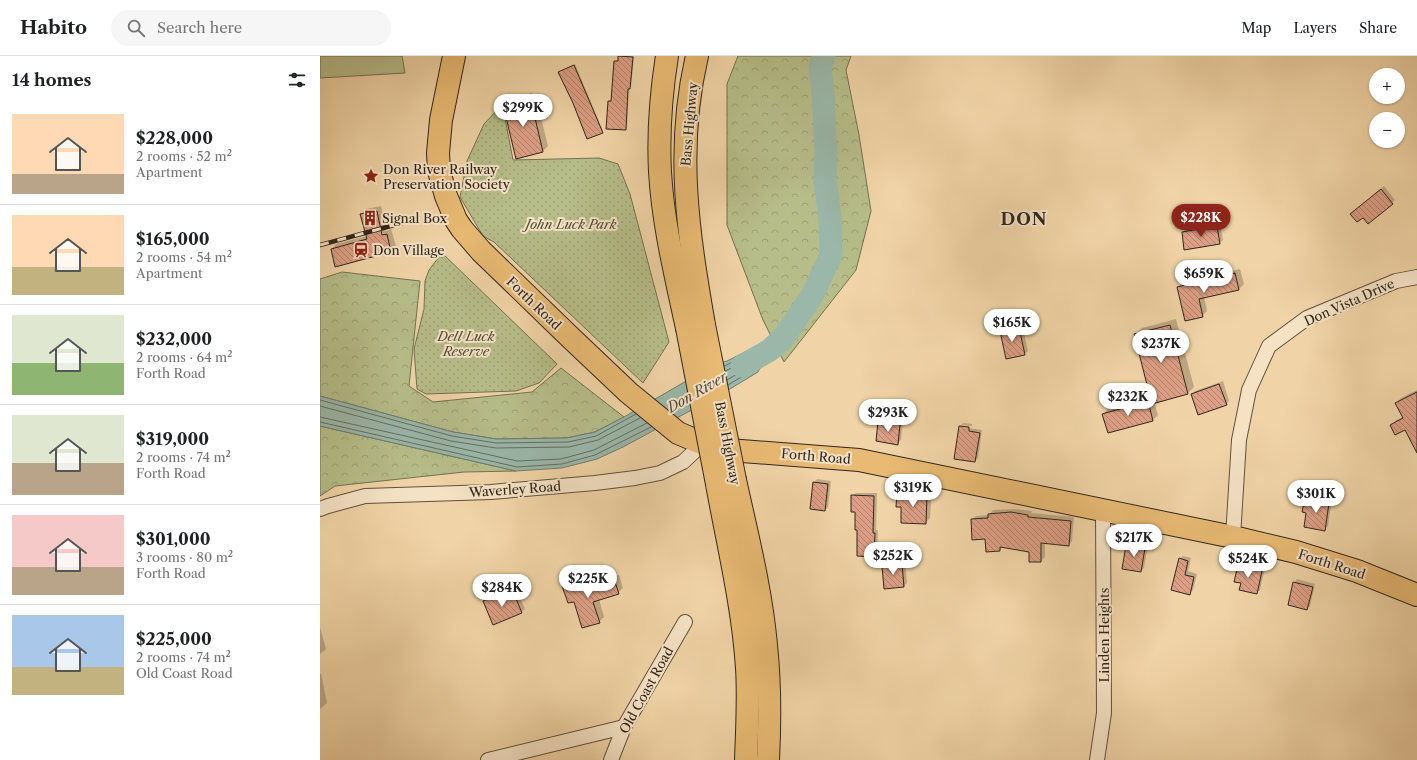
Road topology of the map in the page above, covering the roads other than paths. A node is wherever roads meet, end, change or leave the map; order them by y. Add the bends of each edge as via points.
1 (454, 56) edge
2 (668, 56) edge
3 (697, 56) edge
4 (1417, 277) edge
5 (695, 326) junction
6 (699, 441) junction
7 (726, 482) junction
8 (320, 509) edge
9 (1103, 510) junction
10 (1232, 537) junction
11 (1417, 595) edge
12 (684, 622) dead end
13 (624, 727) junction
14 (488, 760) edge
15 (612, 760) edge
16 (746, 760) edge
17 (768, 760) edge
18 (1097, 760) edge

1 - 6 main road, Forth Road via 441,120 438,153 439,171 456,220 481,251 629,393 678,433
2 - 5 main road, Bass Highway via 662,88 660,172 672,263
3 - 5 main road, Bass Highway via 689,97 685,149
4 - 10 street, Don Vista Drive via 1396,280 1307,318 1269,346 1249,390 1239,440
5 - 7 main road, Bass Highway, bridge
6 - 8 street, Waverley Road via 697,448 683,462 660,473 635,478 491,492 364,496
6 - 9 main road, Forth Road via 716,449 859,460
7 - 16 main road, Bass Highway via 747,668
7 - 17 main road, Bass Highway via 755,573 766,644 770,719
9 - 10 main road, Forth Road
9 - 18 street, Linden Heights via 1104,713
10 - 11 main road, Forth Road via 1303,554
12 - 13 street, Old Coast Road
13 - 14 street
13 - 15 street, Old Coast Road

